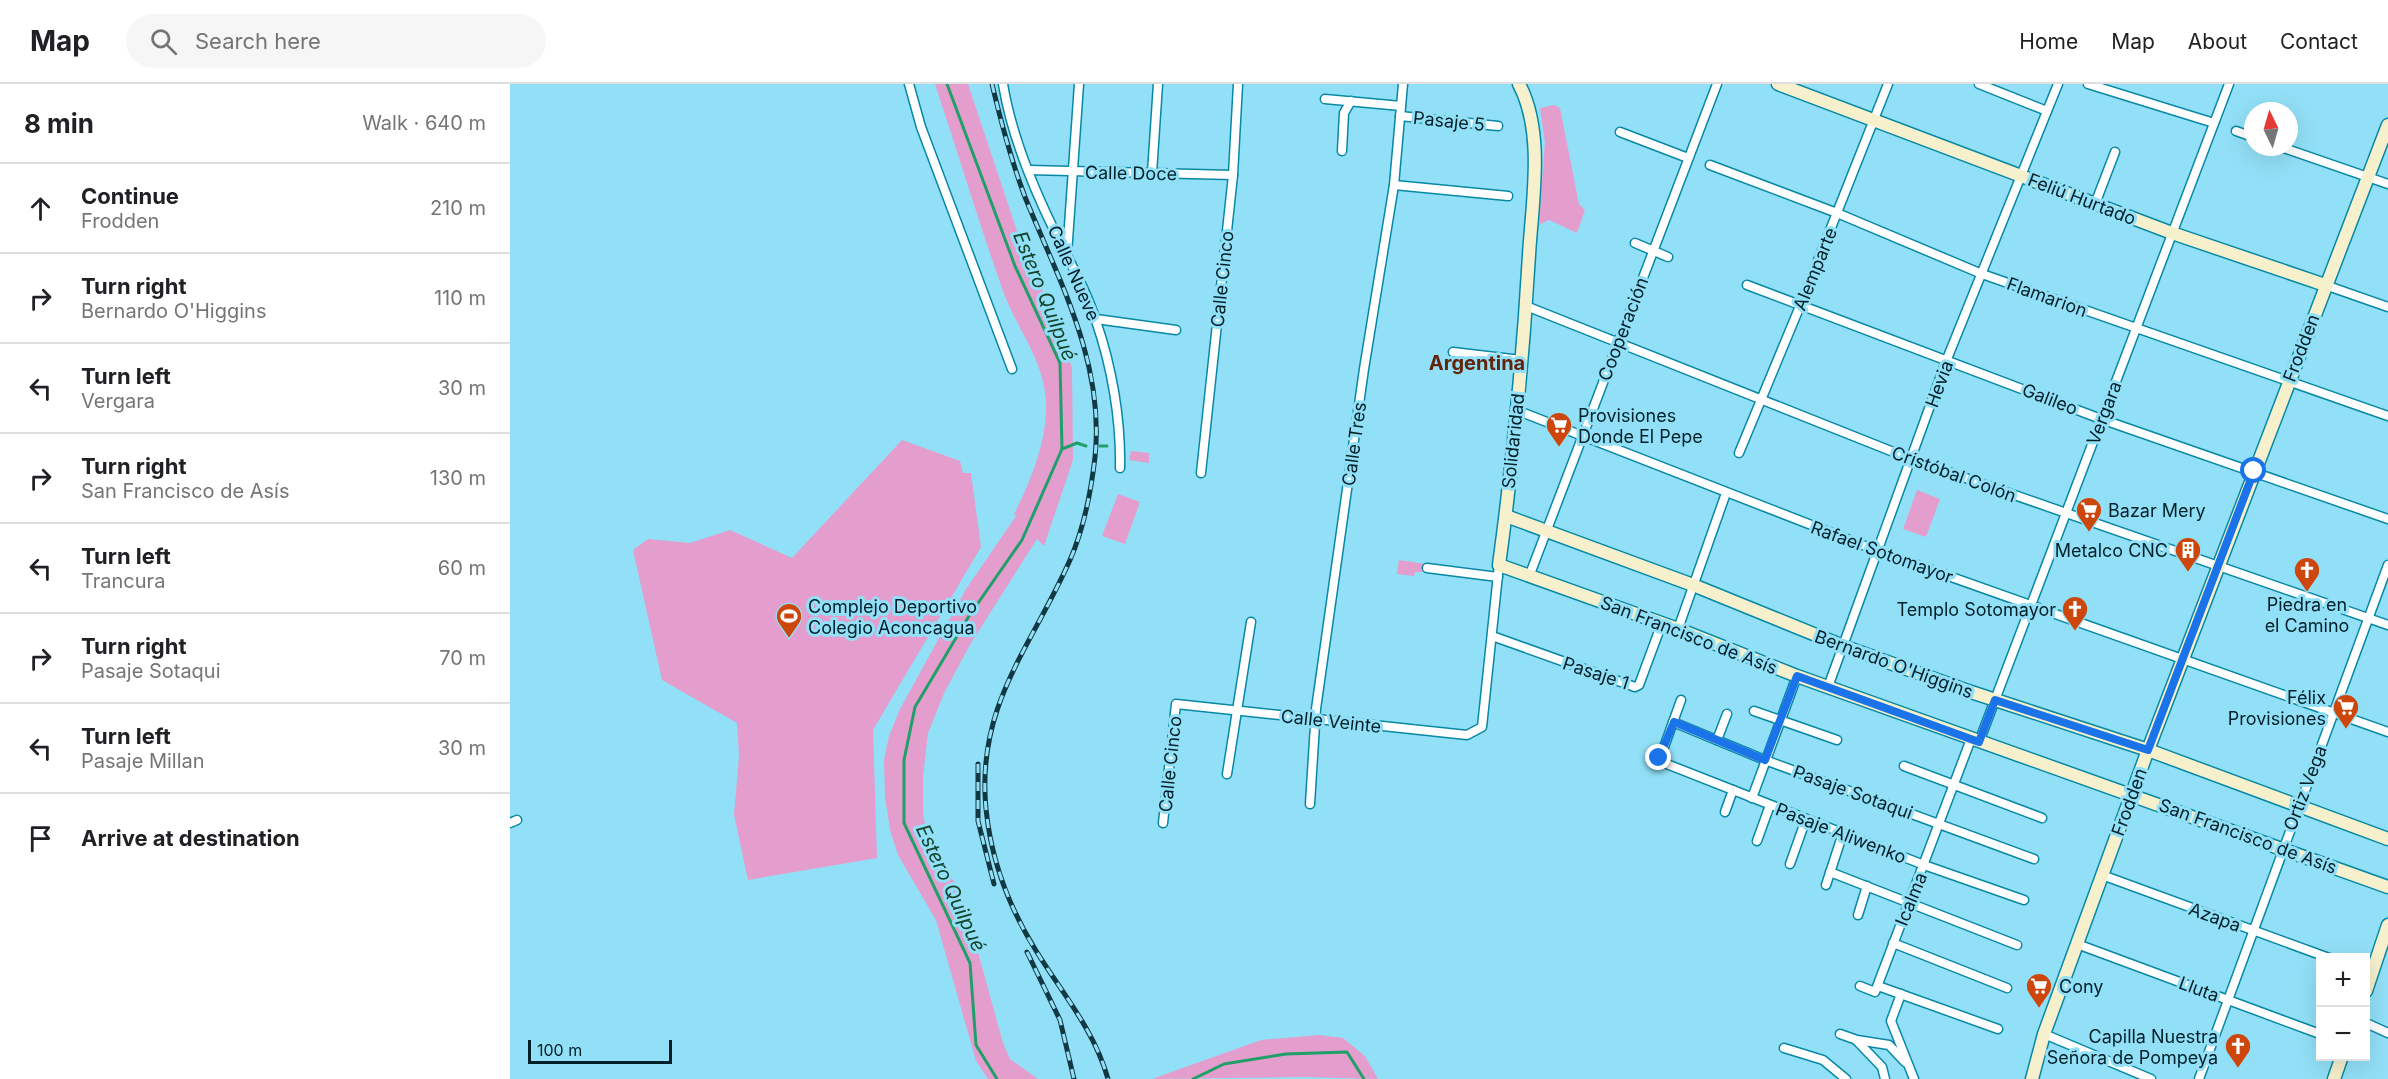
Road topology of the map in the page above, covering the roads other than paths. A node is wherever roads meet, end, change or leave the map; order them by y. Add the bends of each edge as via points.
1 (909, 84) edge
2 (1003, 84) edge
3 (1079, 84) edge
4 (1158, 84) edge
5 (1238, 84) edge
6 (1403, 84) edge
7 (1519, 84) edge
8 (1717, 84) edge
9 (1778, 84) edge
10 (1887, 84) edge
11 (1979, 84) edge
12 (2058, 84) edge
13 (2088, 84) edge
14 (2229, 84) edge
15 (1325, 99) dead end
16 (1351, 101) junction
17 (1401, 106) junction
18 (2047, 111) junction
19 (1400, 116) junction
20 (1873, 120) junction
21 (2214, 123) junction
22 (2388, 125) edge
23 (1498, 126) dead end
24 (2236, 131) dead end
25 (1620, 132) dead end
26 (2244, 134) edge
27 (1342, 151) dead end
28 (2115, 152) dead end
29 (2298, 153) edge
30 (1688, 158) junction
31 (1710, 165) dead end
32 (1029, 170) junction
33 (1071, 172) junction
34 (1152, 173) junction
35 (1233, 175) junction
36 (2022, 176) junction
37 (2366, 176) junction
38 (2388, 184) edge
39 (1394, 185) junction
40 (1508, 196) dead end
41 (2095, 204) junction
42 (1837, 213) junction
43 (2172, 233) junction
44 (1635, 243) dead end
45 (1653, 250) junction
46 (1067, 256) junction
47 (1668, 257) dead end
48 (1982, 274) junction
49 (1747, 285) dead end
50 (2325, 285) junction
51 (1526, 306) junction
52 (1800, 306) junction
53 (2388, 308) edge
54 (1096, 319) junction
55 (2136, 329) junction
56 (1176, 330) dead end
57 (1617, 344) junction
58 (1453, 352) dead end
59 (1947, 359) junction
60 (1521, 360) junction
61 (1012, 369) dead end
62 (2288, 382) junction
63 (1762, 398) junction
64 (1516, 410) junction
65 (2388, 416) edge
66 (2101, 419) junction
67 (1582, 436) junction
68 (1739, 453) dead end
69 (1911, 459) junction
70 (1120, 468) dead end
71 (2254, 471) junction
72 (1201, 473) dead end
73 (1726, 493) junction
74 (2065, 514) junction
75 (1506, 516) junction
76 (2388, 519) edge
77 (1546, 530) junction
78 (1878, 551) junction
79 (2219, 564) junction
80 (2388, 565) edge
81 (1427, 568) dead end
82 (1498, 571) junction
83 (1530, 574) junction
84 (1693, 585) junction
85 (2031, 607) junction
86 (2368, 617) junction
87 (1251, 622) dead end
88 (1662, 623) junction
89 (2388, 625) edge
90 (1678, 629) junction
91 (1492, 636) junction
92 (1843, 646) junction
93 (2182, 659) junction
94 (1797, 676) junction
95 (1828, 687) junction
96 (1681, 700) dead end
97 (1995, 700) junction
98 (1176, 704) joint
99 (1235, 710) junction
100 (1754, 711) dead end
101 (2333, 713) junction
102 (1727, 714) dead end
103 (1316, 720) junction
104 (1780, 720) junction
105 (1674, 722) junction
106 (1482, 727) joint
107 (2388, 732) edge
108 (1717, 740) junction
109 (1837, 740) dead end
110 (1975, 740) junction
111 (2148, 750) junction
112 (1765, 760) junction
113 (1904, 766) dead end
114 (1227, 774) dead end
115 (1953, 787) junction
116 (1733, 790) junction
117 (2131, 794) junction
118 (1752, 798) junction
119 (1310, 804) dead end
120 (1770, 805) junction
121 (2298, 805) junction
122 (1725, 812) dead end
123 (2042, 818) dead end
124 (1806, 819) junction
125 (1163, 823) dead end
126 (1940, 824) junction
127 (1843, 833) junction
128 (2388, 838) edge
129 (1757, 841) dead end
130 (2282, 849) junction
131 (2034, 859) dead end
132 (1790, 864) dead end
133 (1924, 865) junction
134 (1830, 872) junction
135 (2102, 875) junction
136 (1826, 885) dead end
137 (1867, 886) junction
138 (2388, 887) edge
139 (2024, 900) dead end
140 (1909, 903) junction
141 (1858, 915) dead end
142 (2388, 925) edge
143 (2252, 931) junction
144 (1893, 944) junction
145 (2077, 944) junction
146 (2017, 945) dead end
147 (2317, 953) edge
148 (2370, 969) edge
149 (1860, 986) dead end
150 (2007, 988) dead end
151 (1877, 989) junction
152 (1901, 994) junction
153 (2229, 1000) junction
154 (2370, 1025) edge
155 (1998, 1029) dead end
156 (2316, 1033) edge
157 (2388, 1033) edge
158 (1840, 1034) dead end
159 (2044, 1034) junction
160 (1857, 1040) junction
161 (1784, 1048) dead end
162 (2340, 1061) edge
163 (1909, 1067) junction
164 (1846, 1079) edge
165 (1885, 1079) edge
166 (1914, 1079) edge
167 (2032, 1079) edge
168 (2151, 1079) edge
169 (2199, 1079) edge
170 (2334, 1079) edge

1 - 61 street via 921,127
2 - 32 street, Calle Nueve
3 - 33 street
4 - 34 street
5 - 35 street, Calle Cinco
6 - 17 street, Calle Tres
7 - 51 main road, Solidaridad via 1527,103 1533,154
8 - 30 street, Cooperación
9 - 20 main road, Feliú Hurtado
10 - 20 street, Alemparte
11 - 18 street
12 - 18 street, Hevia
13 - 21 street
14 - 21 street, Vergara
15 - 16 street
16 - 17 street
16 - 27 street via 1344,113
17 - 19 street, Calle Tres
18 - 36 street, Hevia
19 - 23 street, Pasaje 5
19 - 39 street, Calle Tres
20 - 36 main road, Feliú Hurtado
20 - 42 street, Alemparte
21 - 43 street, Vergara
22 - 37 main road, Frodden
24 - 26 street
25 - 30 street
28 - 41 street
29 - 37 street
30 - 45 street, Cooperación
31 - 42 street, Flamarion
32 - 33 street, Calle Doce
32 - 46 street, Calle Nueve
33 - 34 street, Calle Doce
33 - 46 street
34 - 35 street, Calle Doce
35 - 72 street, Calle Cinco
36 - 41 main road, Feliú Hurtado
36 - 48 street, Hevia
37 - 38 street
37 - 50 main road, Frodden
39 - 40 street
39 - 103 street, Calle Tres via 1336,559
41 - 43 main road, Feliú Hurtado
42 - 48 street, Flamarion
42 - 52 street, Alemparte
43 - 50 main road, Feliú Hurtado
43 - 55 street, Vergara
44 - 45 street
45 - 47 street
45 - 57 street, Cooperación
46 - 54 street, Calle Nueve
48 - 55 street, Flamarion
48 - 59 street, Hevia
49 - 52 street, Galileo
50 - 53 street, Feliú Hurtado
50 - 62 main road, Frodden
51 - 57 street, Cristóbal Colón
51 - 60 main road, Solidaridad
52 - 59 street, Galileo
52 - 63 street, Alemparte
54 - 56 street
54 - 70 street, Calle Nueve via 1121,437
55 - 62 street, Flamarion
55 - 66 street, Vergara
57 - 63 street, Cristóbal Colón
57 - 67 street, Cooperación
58 - 60 street
59 - 66 street, Galileo
59 - 69 street, Hevia
60 - 64 main road, Solidaridad
62 - 65 street, Flamarion
62 - 71 main road, Frodden
63 - 68 street, Alemparte
63 - 69 street, Cristóbal Colón
64 - 67 street, Rafael Sotomayor
64 - 75 main road, Solidaridad
66 - 71 street, Galileo
66 - 74 street, Vergara
67 - 73 street, Rafael Sotomayor
67 - 77 street, Cooperación
69 - 74 street, Cristóbal Colón
69 - 78 street, Hevia
71 - 76 street, Galileo
71 - 79 main road, Frodden
73 - 78 street, Rafael Sotomayor
73 - 84 street
74 - 79 street, Cristóbal Colón
74 - 85 street, Vergara
75 - 77 main road, Bernardo O'Higgins
75 - 82 main road, Solidaridad
77 - 83 street, Cooperación
77 - 84 main road, Bernardo O'Higgins
78 - 85 street, Rafael Sotomayor
78 - 92 street, Hevia
79 - 86 street, Cristóbal Colón
79 - 93 main road, Frodden
80 - 86 street, Ortiz Vega
81 - 82 street
82 - 83 main road, San Francisco de Asís
82 - 91 street, Solidaridad
83 - 88 main road, San Francisco de Asís
84 - 90 street
84 - 92 main road, Bernardo O'Higgins
85 - 93 street, Rafael Sotomayor
85 - 97 street, Vergara
86 - 89 street, Cristóbal Colón
86 - 101 street, Ortiz Vega
87 - 99 street
88 - 90 main road, San Francisco de Asís
88 - 91 street, Pasaje 1 via 1635,687
90 - 94 main road, San Francisco de Asís
91 - 106 street, Solidaridad
92 - 95 street, Hevia
92 - 97 main road, Bernardo O'Higgins
93 - 101 street, Rafael Sotomayor
93 - 111 main road, Frodden
94 - 95 main road, San Francisco de Asís
94 - 104 street
95 - 110 main road, San Francisco de Asís
96 - 105 street
97 - 110 street, Vergara
97 - 111 main road, Bernardo O'Higgins
98 - 99 street, Calle Veinte
98 - 125 street, Calle Cinco
99 - 103 street, Calle Veinte
99 - 114 street
100 - 104 street
101 - 107 street, Rafael Sotomayor
101 - 121 street, Ortiz Vega
102 - 108 street
103 - 106 street, Calle Veinte via 1467,735
103 - 119 street, Calle Tres
104 - 109 street
104 - 112 street
105 - 108 street, Pasaje Sotaqui
105 - 116 street, Pasaje Aliwenko via 1659,761
108 - 112 street, Pasaje Sotaqui
110 - 115 street, Icalma
110 - 117 main road, San Francisco de Asís
111 - 117 main road, Frodden
111 - 121 main road, Bernardo O'Higgins
112 - 118 street
112 - 126 street, Pasaje Sotaqui
113 - 115 street
115 - 123 street
115 - 126 street, Icalma
116 - 118 street, Pasaje Aliwenko
116 - 122 street
117 - 130 main road, San Francisco de Asís
117 - 135 main road, Frodden
118 - 120 street, Pasaje Aliwenko
120 - 124 street, Pasaje Aliwenko
120 - 129 street
121 - 128 main road, Bernardo O'Higgins
121 - 130 street, Ortiz Vega
124 - 127 street, Pasaje Aliwenko
124 - 132 street
126 - 131 street, Pasaje Sotaqui
126 - 133 street, Icalma
127 - 133 street, Pasaje Aliwenko
127 - 134 street
130 - 138 main road, San Francisco de Asís
130 - 143 street, Ortiz Vega
133 - 139 street, Pasaje Aliwenko
133 - 140 street, Icalma
134 - 136 street
134 - 137 street
135 - 143 street, Azapa
135 - 145 main road, Frodden
137 - 140 street
137 - 141 street
140 - 144 street, Icalma
140 - 146 street
142 - 148 main road
143 - 147 street, Azapa
143 - 153 street, Ortiz Vega
144 - 150 street
144 - 151 street, Icalma
145 - 153 street, Lluta
145 - 159 main road, Frodden
149 - 151 street
151 - 152 street
152 - 155 street
152 - 163 street via 1892,1021
153 - 156 street, Lluta
153 - 169 street, Ortiz Vega
154 - 157 street
158 - 160 street
159 - 167 main road, Frodden
159 - 168 street
160 - 163 street via 1889,1045
160 - 165 street via 1882,1067
161 - 164 street via 1823,1060
162 - 170 main road
163 - 166 street

